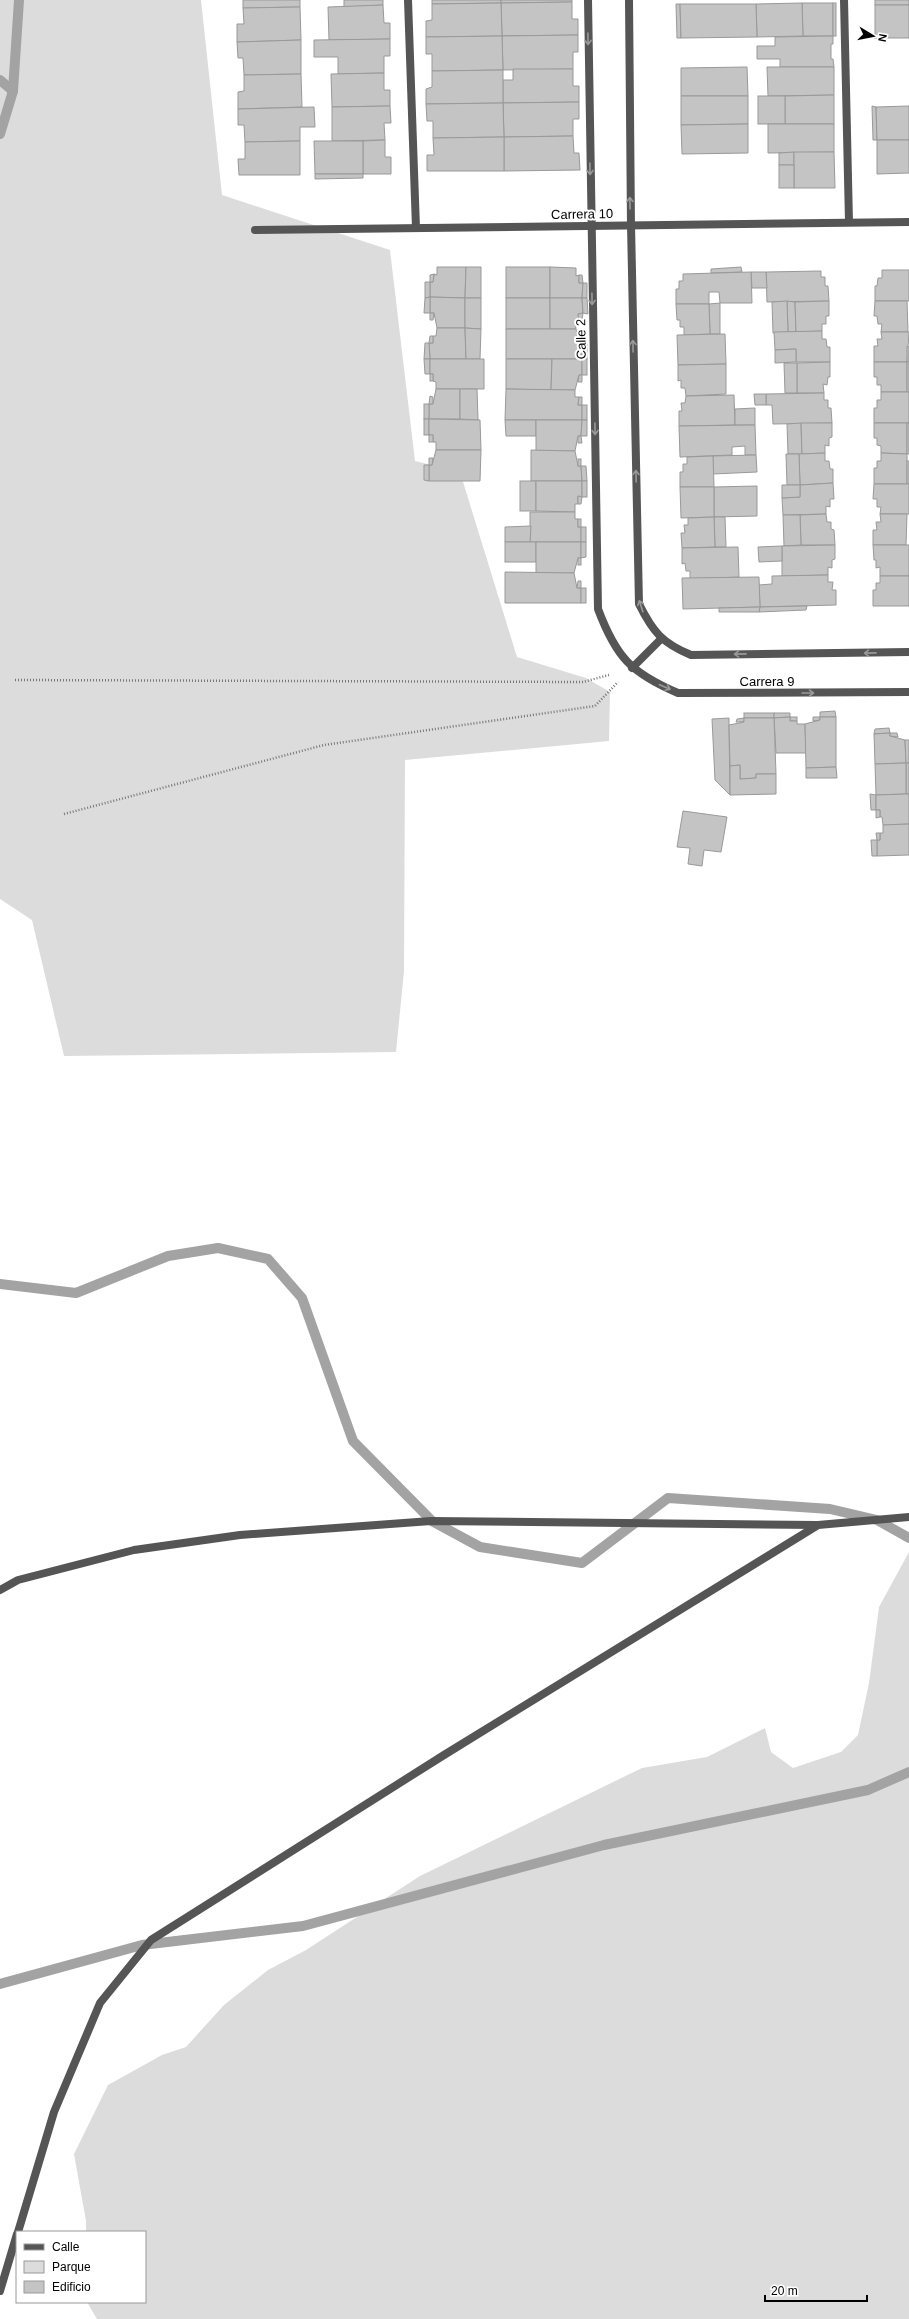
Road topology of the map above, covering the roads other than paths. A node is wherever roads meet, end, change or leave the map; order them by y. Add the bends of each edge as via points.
1 (408, 0) edge
2 (588, 0) edge
3 (629, 0) edge
4 (844, 0) edge
5 (849, 222) junction
6 (909, 222) edge
7 (631, 225) junction
8 (590, 226) junction
9 (416, 228) junction
10 (255, 230) dead end
11 (661, 639) junction
12 (909, 652) edge
13 (632, 668) junction
14 (909, 692) edge
15 (909, 1517) edge
16 (818, 1525) junction
17 (0, 1590) edge
18 (18, 2231) edge
19 (16, 2236) edge
20 (0, 2291) edge

1 - 9 street
2 -> 8 street, Calle 2
7 -> 3 street
4 - 5 street
5 - 6 street, Carrera 10
5 - 7 street, Carrera 10
7 - 8 street, Carrera 10
11 -> 7 street via 650,626 639,604
8 - 9 street, Carrera 10
8 -> 13 street, Calle 2 via 598,609 608,636
9 - 10 street, Carrera 10
12 -> 11 street, Carrera 9 via 691,655
11 - 13 street
13 -> 14 street, Carrera 9 via 652,682 678,693
15 - 16 street
16 - 17 street via 431,1521 240,1535 134,1550 18,1580
16 - 18 street via 444,1755 151,1940 100,2003 54,2112
19 - 20 street

